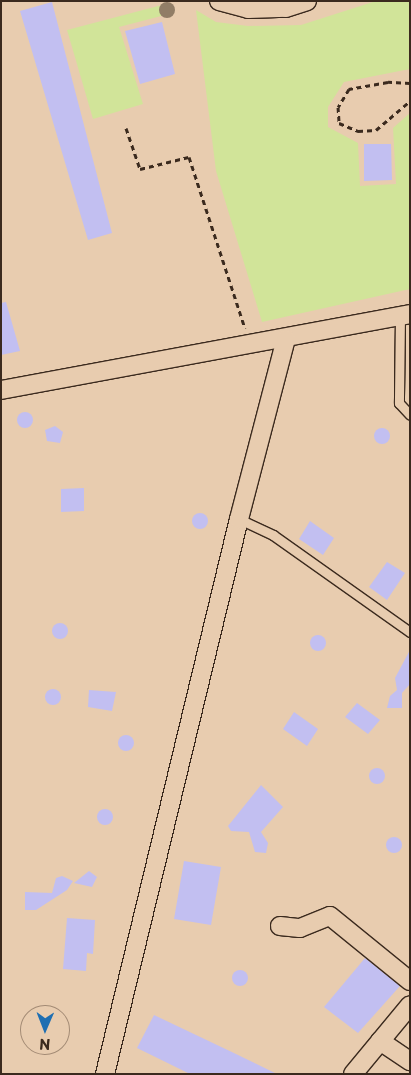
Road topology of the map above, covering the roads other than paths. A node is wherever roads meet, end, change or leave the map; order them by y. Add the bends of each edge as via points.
1 (219, 1) edge
2 (307, 1) edge
3 (405, 314) edge
4 (286, 339) junction
5 (1, 390) edge
6 (410, 415) edge
7 (238, 519) junction
8 (410, 632) edge
9 (280, 926) dead end
10 (410, 981) edge
11 (410, 1005) edge
12 (380, 1041) junction
13 (410, 1061) edge
14 (105, 1074) edge
15 (353, 1074) edge

1 - 2 street via 248,9 286,8
3 - 4 street
3 - 6 lane via 399,403
4 - 5 street
4 - 7 street
7 - 8 lane via 273,535
7 - 14 street
9 - 10 street via 300,928 330,916
11 - 12 street
12 - 13 street
12 - 15 street

